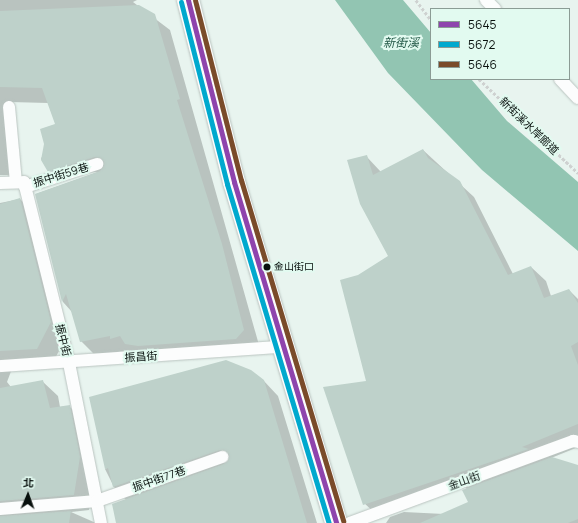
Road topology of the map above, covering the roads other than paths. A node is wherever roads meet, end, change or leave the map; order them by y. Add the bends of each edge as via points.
1 (188, 0) edge
2 (486, 0) edge
3 (494, 8) edge
4 (561, 80) edge
5 (578, 98) edge
6 (9, 107) dead end
7 (97, 164) dead end
8 (0, 183) edge
9 (20, 184) junction
10 (282, 347) junction
11 (69, 363) junction
12 (0, 366) edge
13 (578, 442) edge
14 (222, 457) dead end
15 (97, 501) junction
16 (0, 509) edge
17 (101, 523) edge
18 (336, 523) edge
19 (350, 523) edge

1 - 10 main road via 234,182
2 - 3 lane
4 - 5 lane
6 - 9 lane, 振中街
7 - 9 lane, 振中街59巷
8 - 9 lane
9 - 11 lane, 振中街
10 - 11 lane, 振昌街
10 - 18 main road
11 - 12 lane, 振昌街
11 - 15 lane, 振中街
13 - 19 lane, 金山街 via 573,441
14 - 15 lane, 振中街77巷
15 - 16 lane, 振中街77巷
15 - 17 lane, 振中街

